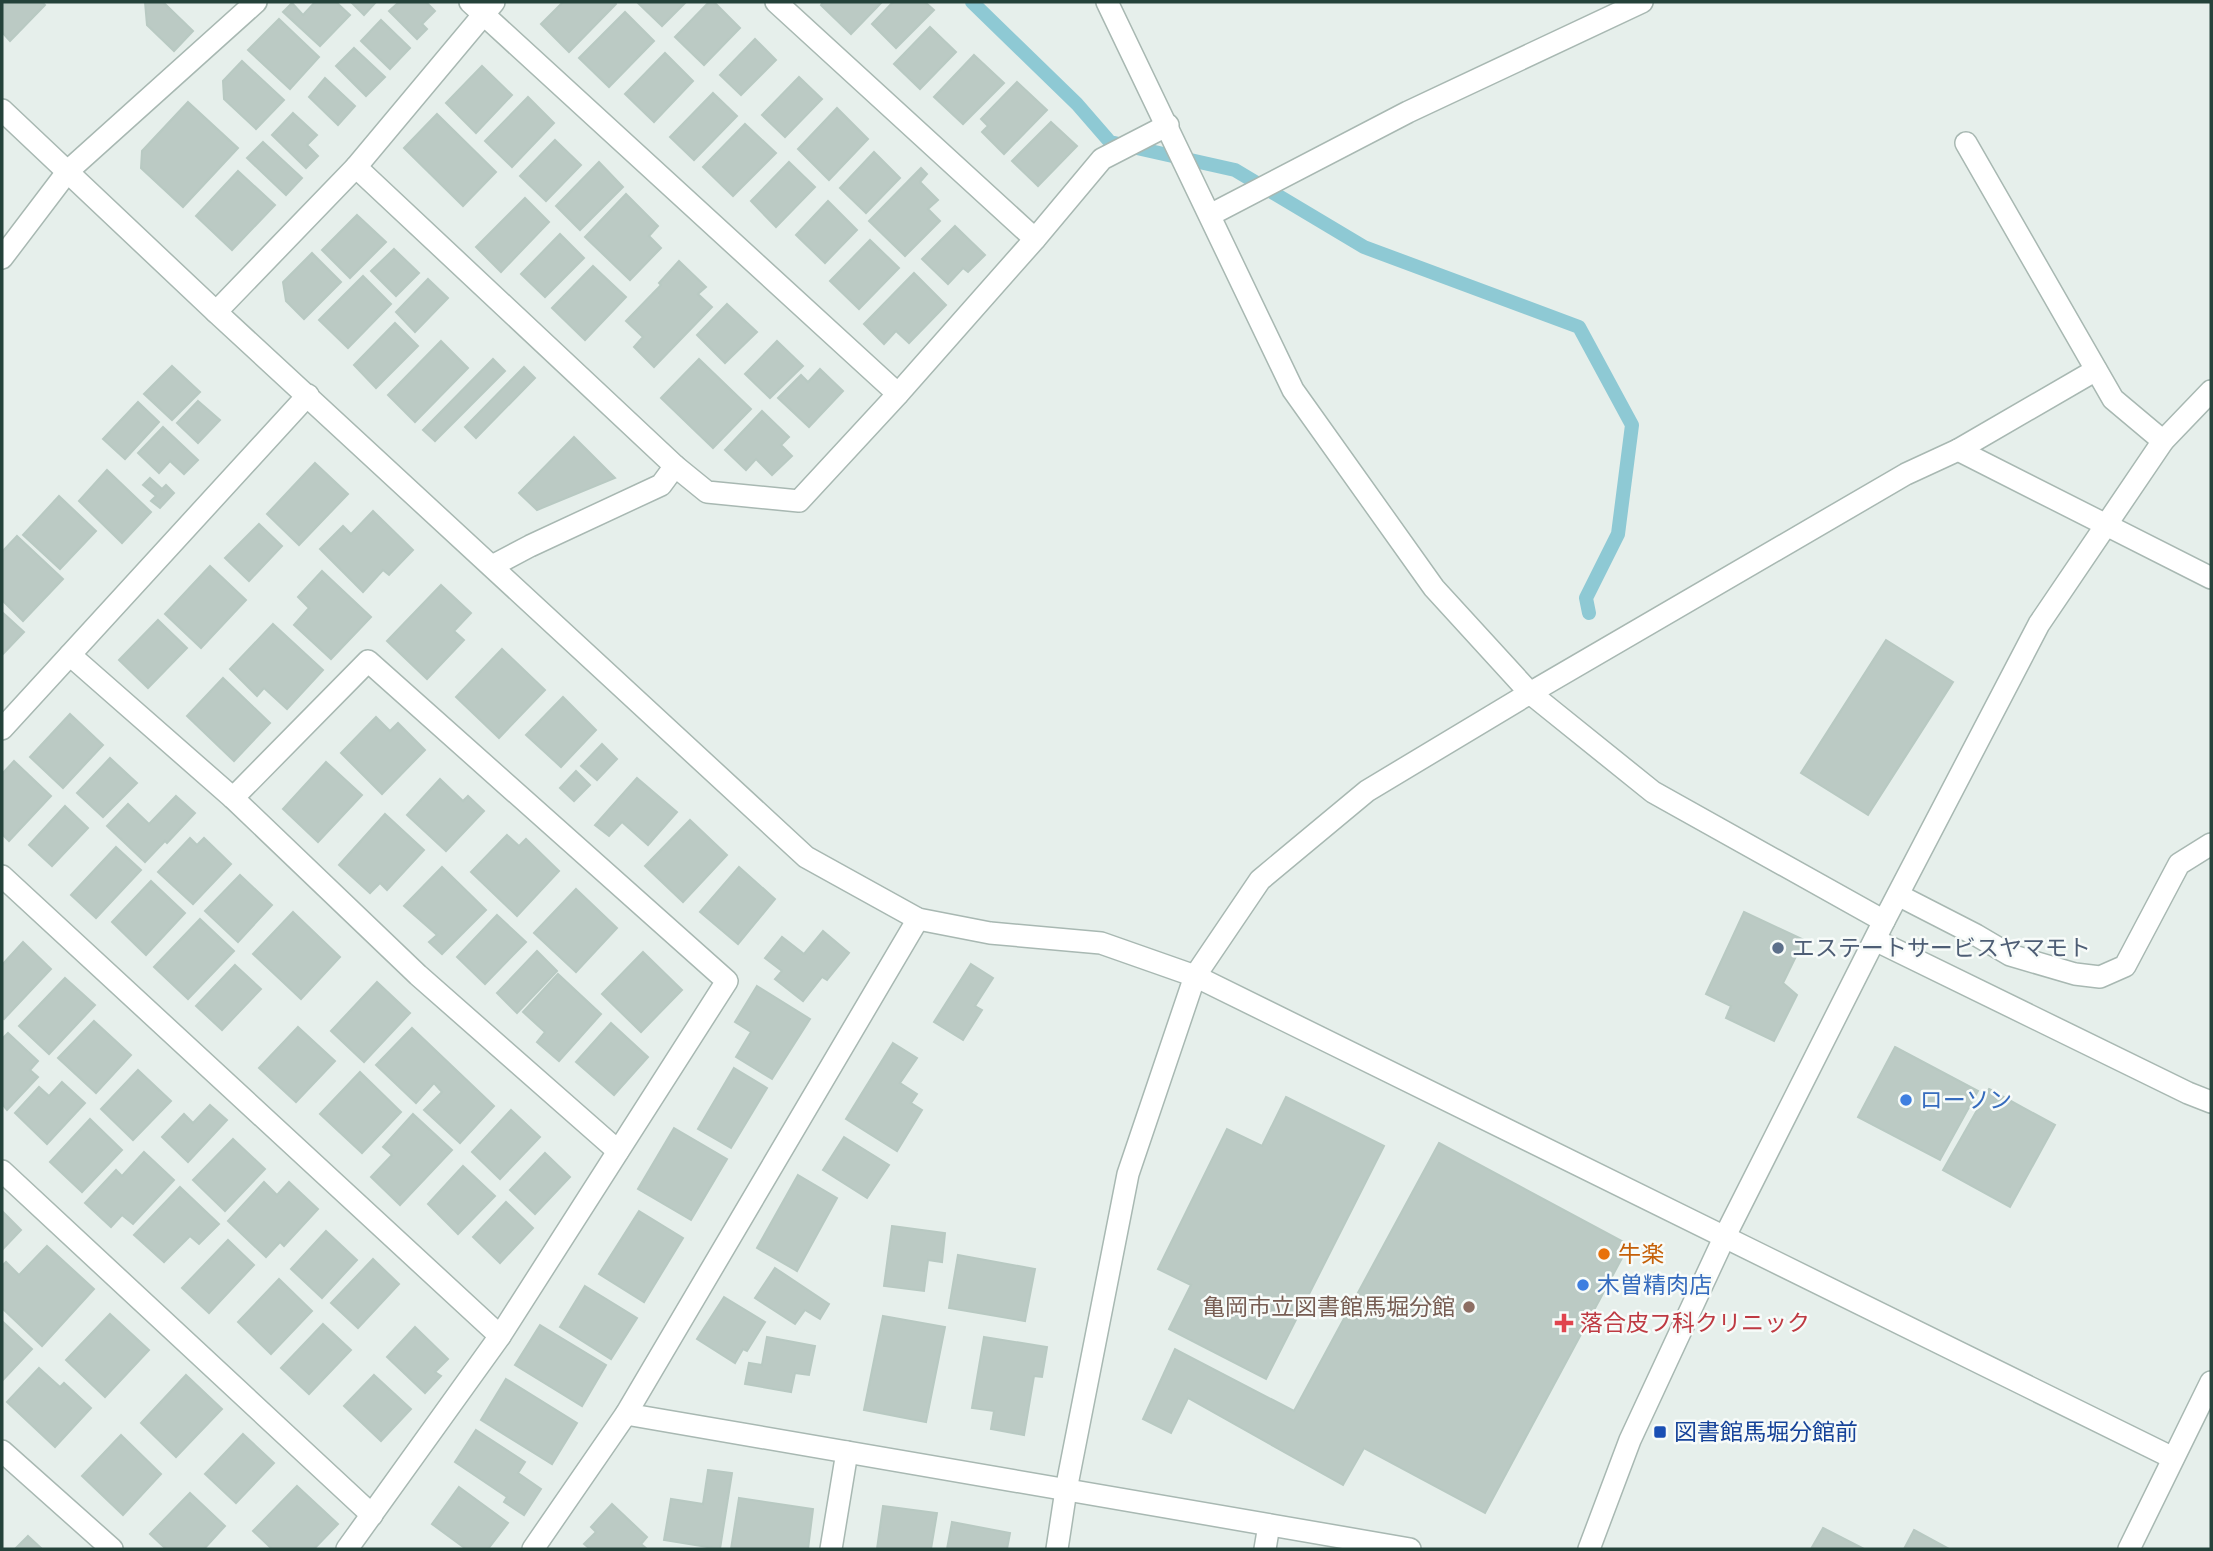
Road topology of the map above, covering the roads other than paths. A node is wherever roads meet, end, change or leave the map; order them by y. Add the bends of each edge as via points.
1 (256, 2) edge
2 (776, 2) edge
3 (1107, 2) edge
4 (1642, 2) edge
5 (483, 6) edge
6 (2, 110) edge
7 (1168, 125) junction
8 (1966, 143) dead end
9 (356, 167) junction
10 (68, 171) junction
11 (1210, 215) junction
12 (1035, 239) junction
13 (2, 258) edge
14 (216, 312) junction
15 (2096, 370) junction
16 (2211, 391) edge
17 (898, 394) junction
18 (308, 395) junction
19 (2163, 441) junction
20 (1958, 450) junction
21 (675, 466) junction
22 (2105, 526) junction
23 (492, 566) junction
24 (2211, 578) edge
25 (70, 655) junction
26 (1530, 693) junction
27 (2, 729) edge
28 (233, 798) junction
29 (2211, 844) edge
30 (2, 876) edge
31 (1898, 895) junction
32 (918, 919) junction
33 (1880, 931) junction
34 (1195, 976) junction
35 (2211, 1102) edge
36 (618, 1151) junction
37 (2, 1171) edge
38 (1724, 1238) junction
39 (500, 1336) junction
40 (2211, 1382) edge
41 (626, 1414) junction
42 (2, 1451) edge
43 (847, 1452) junction
44 (2172, 1458) junction
45 (1066, 1490) junction
46 (372, 1515) junction
47 (1269, 1525) junction
48 (112, 1549) edge
49 (347, 1549) edge
50 (533, 1549) edge
51 (831, 1549) edge
52 (1056, 1549) edge
53 (1265, 1549) edge
54 (1410, 1549) edge
55 (1589, 1549) edge
56 (2129, 1549) edge

1 - 10 street
2 - 12 street
3 - 7 street
4 - 11 street via 1408,112
5 - 9 street
5 - 17 street
6 - 10 street
7 - 11 street
7 - 12 street via 1102,159
8 - 15 street
9 - 14 street
9 - 21 street
10 - 13 street
10 - 14 street
11 - 26 street via 1293,390 1434,588
12 - 17 street
14 - 18 street
15 - 19 street via 2113,399
15 - 20 street
16 - 19 street
17 - 21 street via 799,501 708,492
18 - 23 street
18 - 25 street
19 - 22 street
20 - 22 street
20 - 26 street via 1906,474
21 - 23 street via 660,485
22 - 24 street
22 - 31 street via 2039,624
23 - 32 street via 806,857
25 - 27 street
25 - 28 street
26 - 33 street via 1653,792
26 - 34 street via 1367,791 1260,880
28 - 36 street via 418,975
28 - 36 street via 368,661 727,981
29 - 31 street via 2179,864 2124,966 2100,977 2010,955
30 - 39 street
31 - 33 street
32 - 34 street via 990,933 1101,943
32 - 41 street
33 - 35 street
33 - 38 street
34 - 38 street
34 - 45 street via 1128,1174
36 - 39 street
37 - 46 street
38 - 44 street
38 - 55 street via 1630,1440
39 - 46 street
40 - 44 street
41 - 43 street
41 - 50 street
42 - 48 street
43 - 45 street
43 - 51 street
44 - 56 street
45 - 47 street
45 - 52 street
46 - 49 street
47 - 53 street
47 - 54 street

